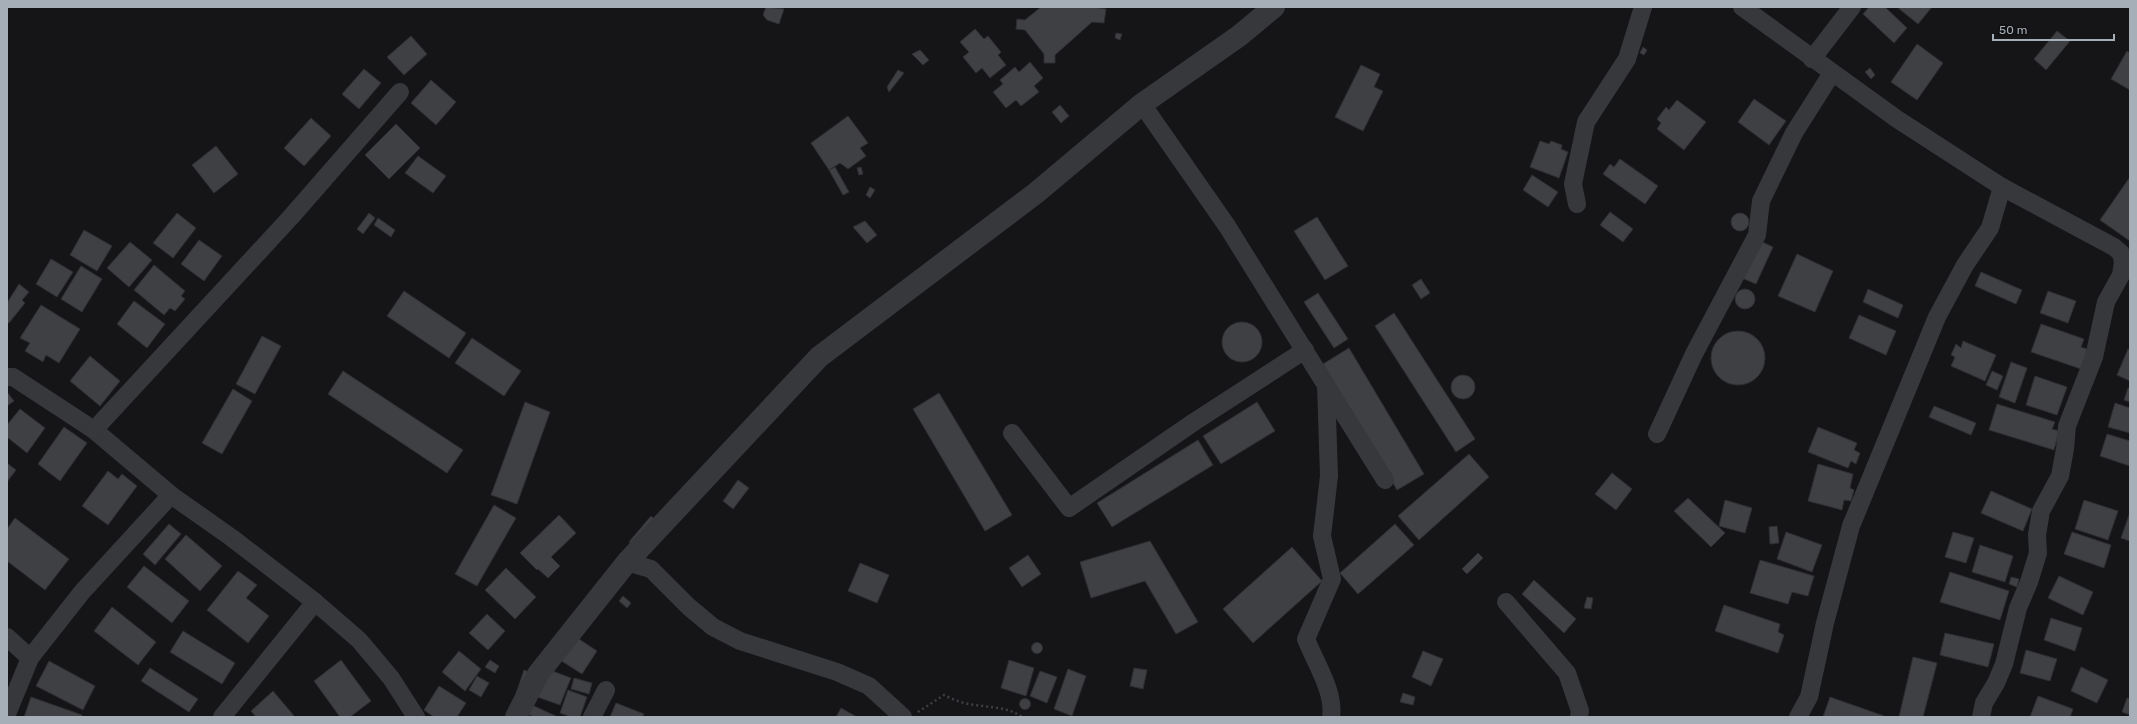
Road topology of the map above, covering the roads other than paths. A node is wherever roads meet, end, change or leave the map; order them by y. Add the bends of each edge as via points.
1 (1274, 7) edge
2 (1643, 7) edge
3 (1742, 7) edge
4 (1852, 7) edge
5 (1812, 59) junction
6 (1832, 73) junction
7 (400, 92) dead end
8 (1142, 104) junction
9 (2002, 187) junction
10 (1577, 204) dead end
11 (2126, 277) edge
12 (1305, 350) junction
13 (7, 377) edge
14 (1326, 384) junction
15 (94, 430) junction
16 (1012, 433) dead end
17 (1657, 434) dead end
18 (1385, 480) dead end
19 (171, 495) junction
20 (627, 562) junction
21 (315, 602) junction
22 (1506, 602) dead end
23 (7, 637) edge
24 (30, 658) junction
25 (606, 690) dead end
26 (7, 714) edge
27 (908, 716) edge
28 (222, 717) edge
29 (416, 717) edge
30 (516, 717) edge
31 (592, 717) edge
32 (1331, 717) edge
33 (1579, 717) edge
34 (1798, 717) edge
35 (1981, 717) edge

1 - 8 street via 1238,36
2 - 10 street via 1627,59 1586,122 1573,184
3 - 5 street
4 - 5 street
5 - 6 street
6 - 9 street via 1897,119
6 - 17 street via 1790,140 1761,201 1757,235 1694,354
7 - 15 street via 290,218
8 - 12 street via 1227,226
8 - 20 street via 1036,193 819,357
9 - 11 street via 2114,247 2120,253
9 - 34 street via 1990,228 1965,266 1937,317 1851,526 1825,623 1809,697
11 - 35 street via 2106,302 2094,357 2067,426 2060,476 2041,511 2037,535 2038,553 2018,608 2004,664 1984,703
12 - 14 street
12 - 16 street via 1069,508
13 - 15 street via 13,377
14 - 18 street
14 - 32 street via 1329,476 1322,536 1332,579 1306,639 1330,694
15 - 19 street
19 - 21 street
19 - 24 street via 82,592
20 - 27 street via 651,569 713,627 740,640 837,672 869,686
20 - 30 street via 538,674
21 - 28 street
21 - 29 street via 359,640 391,678
22 - 33 street via 1567,673 1580,711
23 - 24 street
24 - 26 street
25 - 31 street

